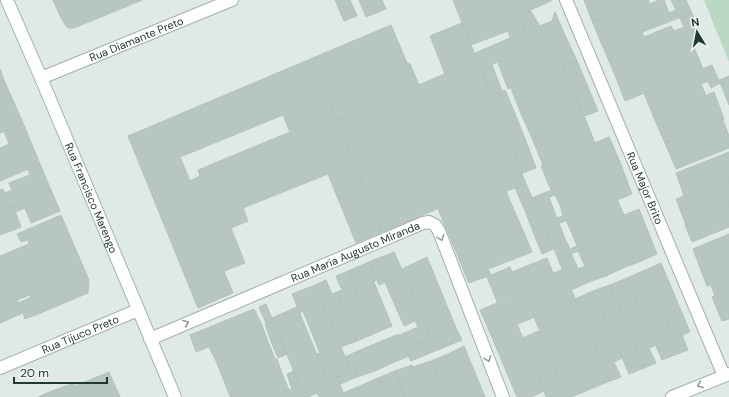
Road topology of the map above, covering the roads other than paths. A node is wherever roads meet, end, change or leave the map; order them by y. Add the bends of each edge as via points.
1 (7, 0) edge
2 (232, 0) edge
3 (566, 0) edge
4 (41, 78) junction
5 (138, 310) junction
6 (150, 339) junction
7 (0, 368) edge
8 (727, 375) edge
9 (175, 397) edge
10 (503, 397) edge
11 (672, 397) edge

1 - 4 street, Rua Francisco Marengo
2 - 4 street, Rua Diamante Preto
3 - 8 street, Rua Major Brito
4 - 5 street, Rua Francisco Marengo
5 - 6 street, Rua Francisco Marengo
5 - 7 street, Rua Tijuco Preto
6 - 9 street, Rua Francisco Marengo
6 -> 10 street, Rua Maria Augusto Miranda via 429,222 439,231
8 -> 11 street

